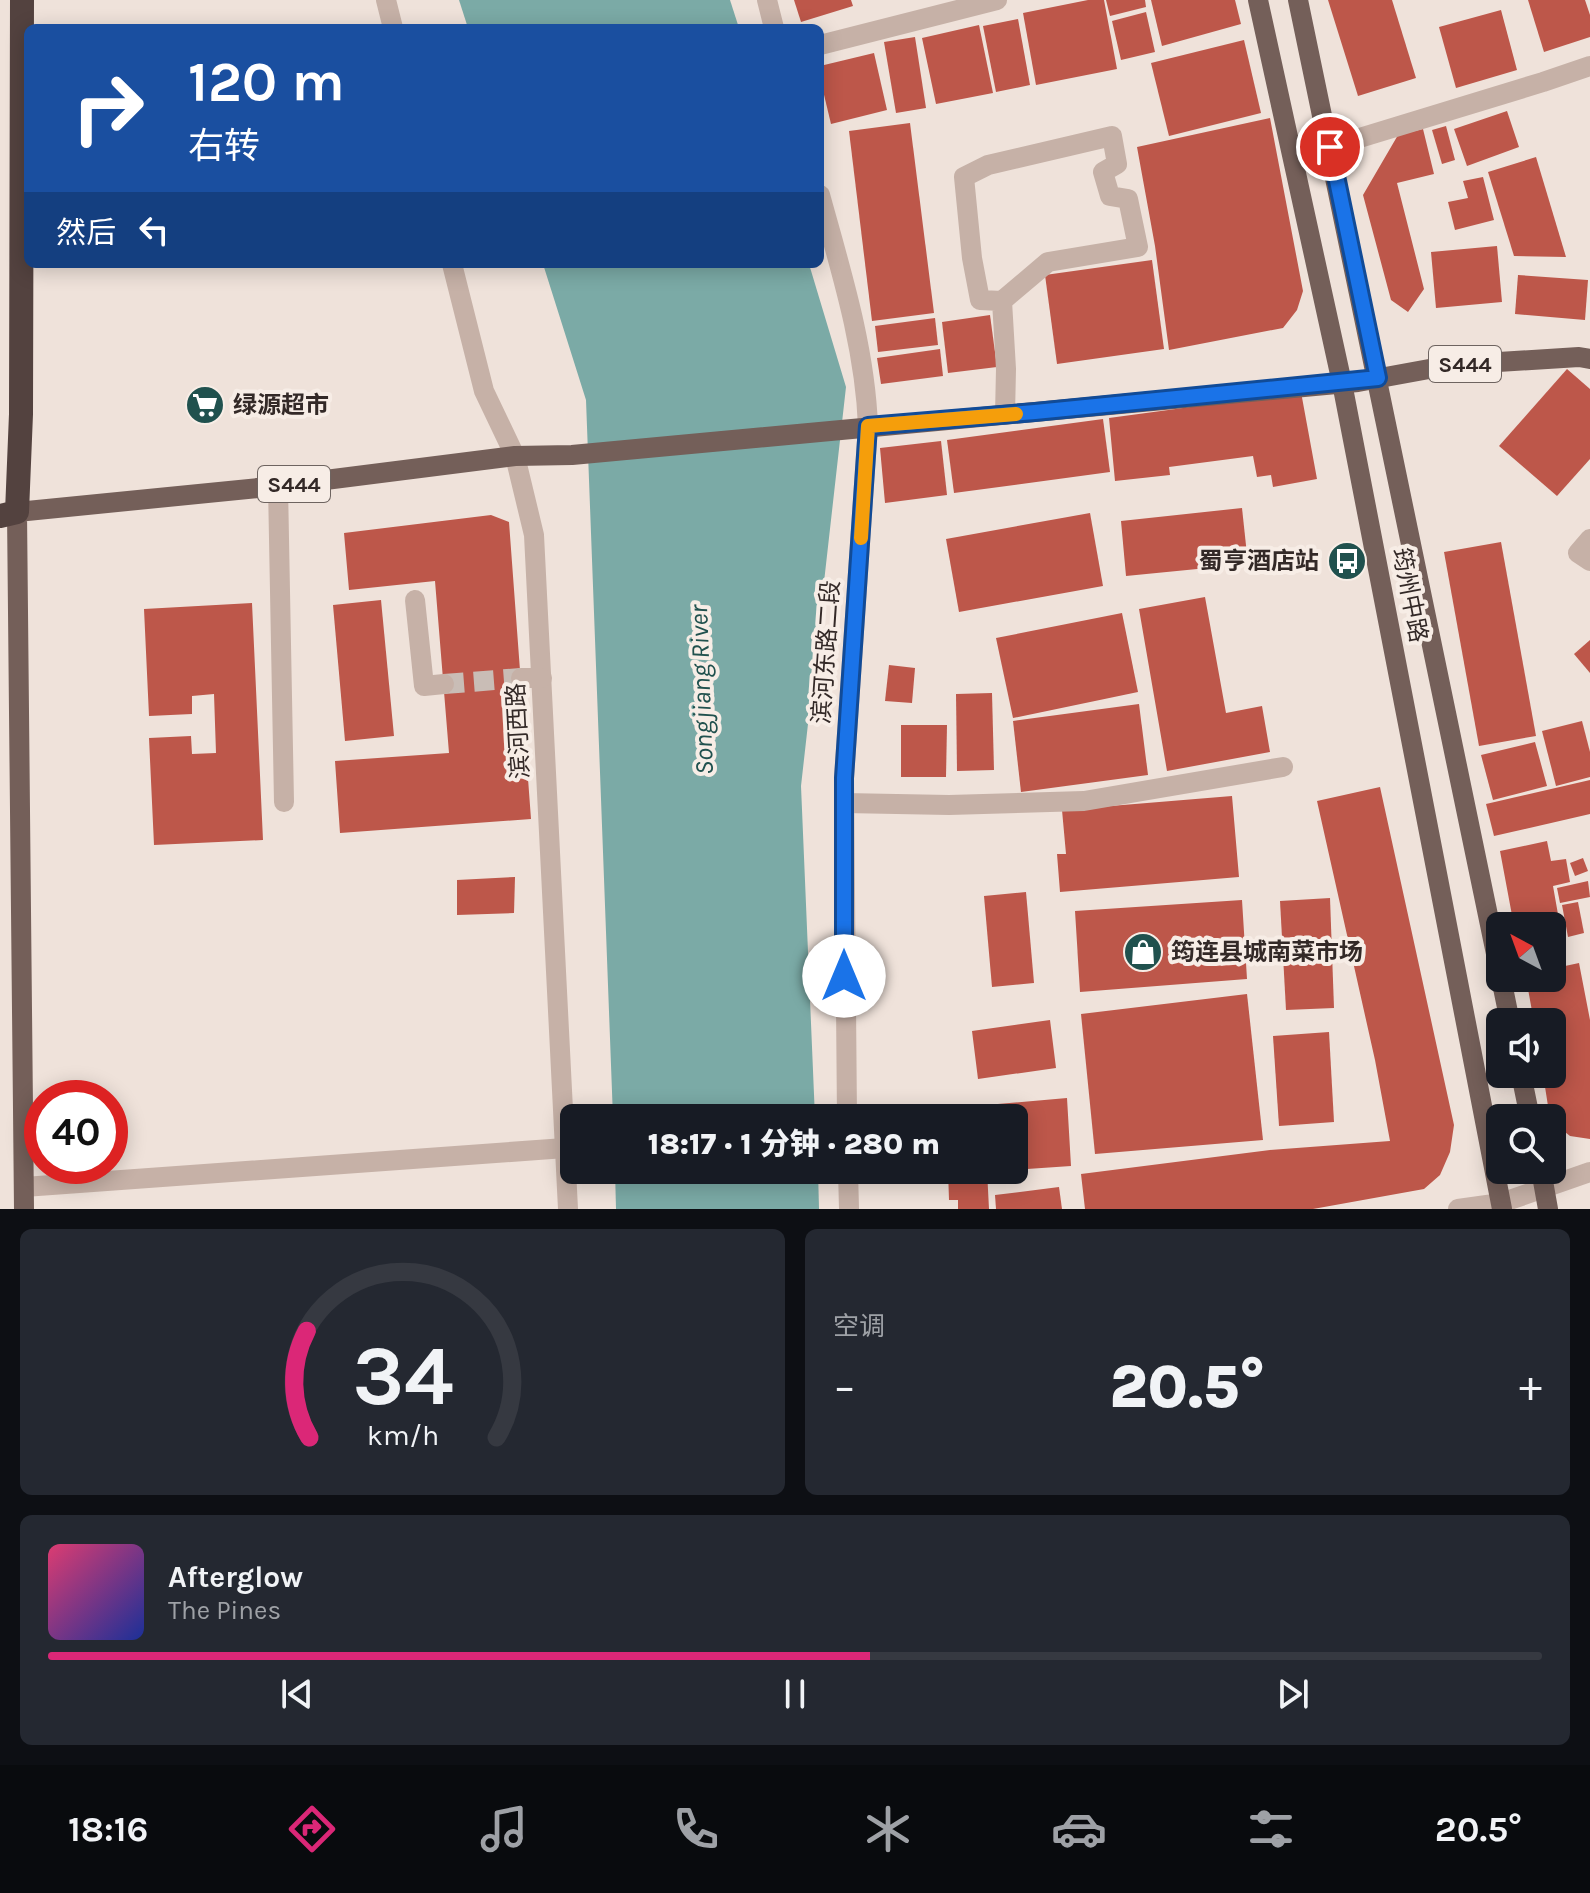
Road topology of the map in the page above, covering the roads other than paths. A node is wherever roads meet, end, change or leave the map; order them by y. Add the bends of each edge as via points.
1 (22, 0) edge
2 (386, 0) edge
3 (767, 0) edge
4 (997, 0) edge
5 (1258, 0) edge
6 (1298, 0) edge
7 (950, 5) edge
8 (392, 24) edge
9 (773, 24) edge
10 (824, 44) edge
11 (1590, 66) edge
12 (1330, 147) junction
13 (824, 210) edge
14 (453, 268) edge
15 (1002, 301) junction
16 (1590, 359) edge
17 (1378, 378) junction
18 (1342, 383) junction
19 (1005, 415) junction
20 (868, 426) junction
21 (515, 456) junction
22 (278, 486) junction
23 (8, 514) edge
24 (1590, 539) edge
25 (1590, 561) edge
26 (415, 600) dead end
27 (444, 684) tunnel mouth
28 (1283, 767) dead end
29 (284, 802) dead end
30 (844, 803) junction
31 (1487, 912) edge
32 (562, 1104) edge
33 (847, 1104) edge
34 (560, 1148) edge
35 (1590, 1172) edge
36 (1566, 1176) edge
37 (567, 1184) edge
38 (848, 1184) edge
39 (1535, 1184) edge
40 (1543, 1184) edge
41 (24, 1187) junction
42 (1502, 1206) edge
43 (24, 1209) edge
44 (568, 1209) edge
45 (849, 1209) edge
46 (1458, 1209) edge
47 (1548, 1209) edge

1 - 23 highway via 21,414
2 - 8 street
3 - 9 street
4 - 7 street
5 - 18 main road, 筠州中路
6 - 12 main road, 筠州中路
7 - 10 street
11 - 12 street
12 - 17 main road, 筠州中路
13 - 20 street, 滨河东路二段 via 850,304
14 - 21 street, 滨河西路 via 484,391
15 - 15 street via 980,300 964,177 988,165 1112,136 1117,164 1103,172 1110,196 1128,199 1138,247 1048,262
15 - 19 street
16 - 17 main road, S444 via 1451,365
17 - 18 main road, S444
17 - 31 main road, 筠州中路
18 - 19 main road, S444
18 - 42 main road, 筠州中路
19 - 20 main road, S444
20 - 21 main road, S444
20 - 30 street, 滨河东路二段
21 - 22 main road, S444
21 - 32 street, 滨河西路 via 534,535 531,678
22 - 23 main road, S444
22 - 29 street
23 - 41 main road
24 - 25 street via 1578,553
26 - 27 street via 424,686
28 - 30 street via 1084,801
30 - 33 street, 滨河东路二段
34 - 41 street
35 - 36 street
37 - 44 street, 滨河西路
38 - 45 street
39 - 42 street
40 - 47 main road
41 - 43 main road
42 - 46 street

